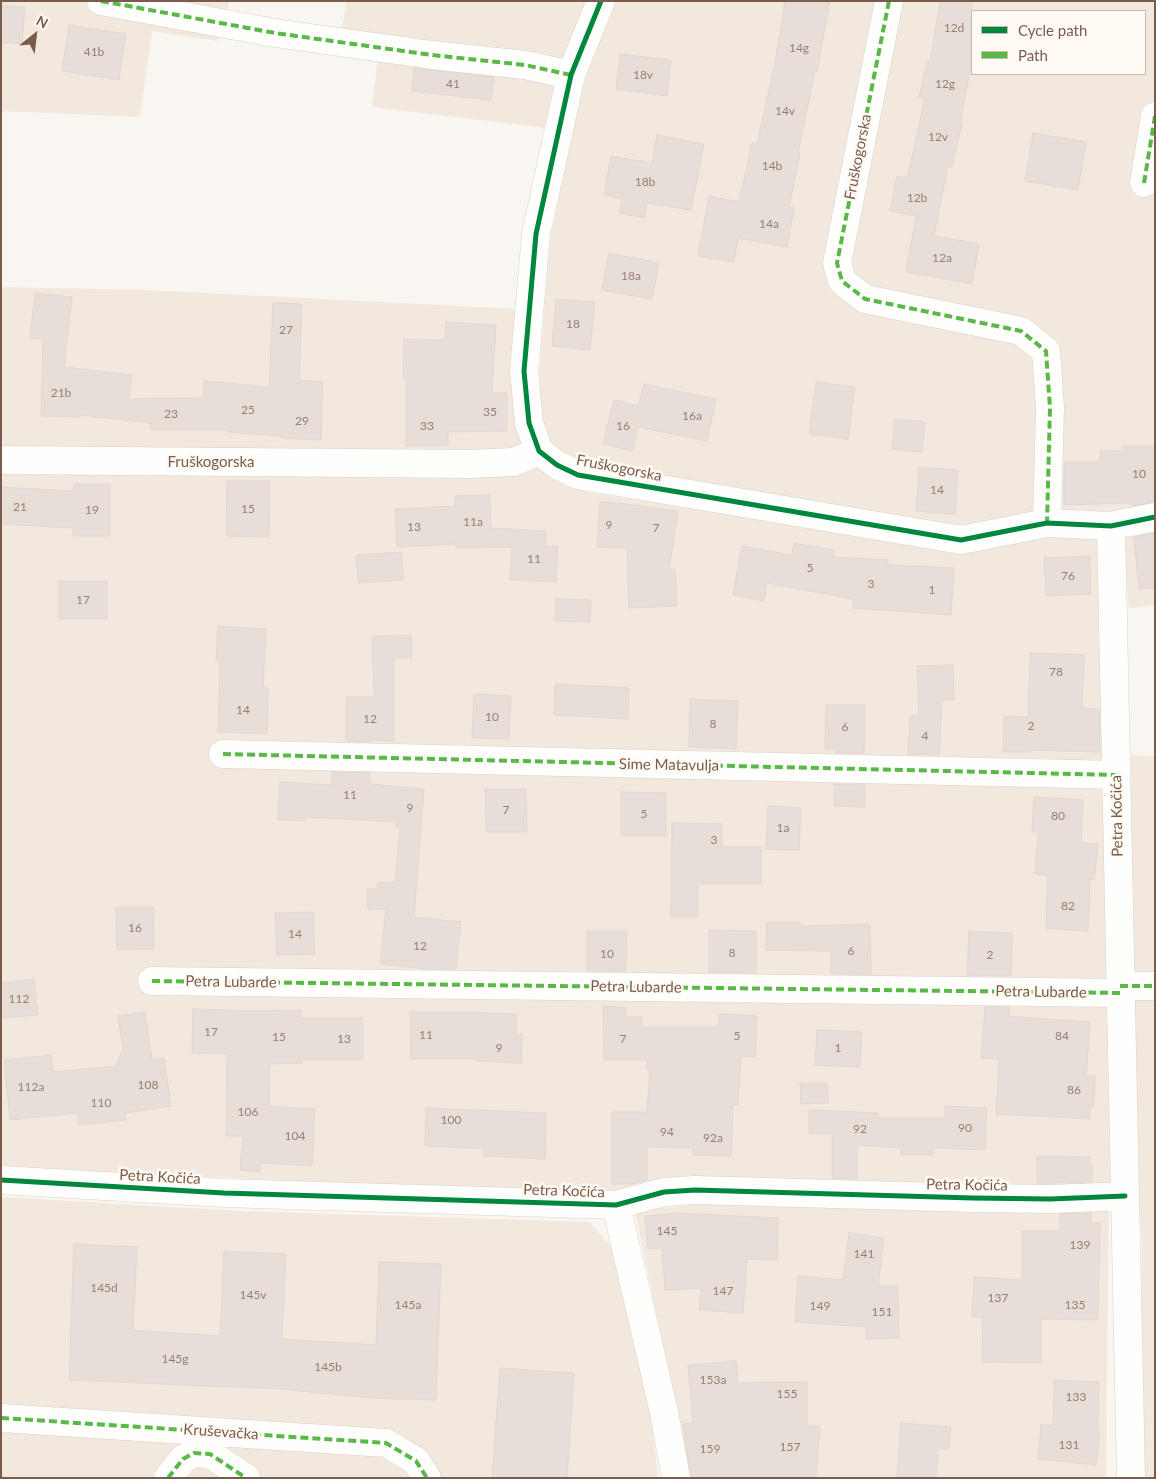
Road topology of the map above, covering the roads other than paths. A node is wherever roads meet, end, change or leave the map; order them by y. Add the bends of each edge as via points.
1 (101, 1) edge
2 (601, 1) edge
3 (889, 1) edge
4 (571, 75) junction
5 (1155, 116) edge
6 (1144, 184) dead end
7 (539, 450) junction
8 (1, 460) edge
9 (1155, 516) edge
10 (1046, 523) junction
11 (1111, 526) junction
12 (223, 754) dead end
13 (1116, 775) junction
14 (152, 981) dead end
15 (1155, 986) edge
16 (1120, 989) junction
17 (1, 1180) edge
18 (1125, 1196) junction
19 (616, 1205) junction
20 (1, 1418) edge
21 (168, 1478) edge
22 (246, 1478) edge
23 (427, 1478) edge
24 (676, 1478) edge
25 (1131, 1478) edge

1 - 4 street via 275,33 525,65
2 - 4 street
3 - 10 street, Fruškogorska via 837,263 842,281 865,299 1021,331 1046,351 1050,408
4 - 7 street via 536,234 524,371 529,423
5 - 6 street
7 - 8 street, Fruškogorska via 514,462 470,464
7 - 10 street, Fruškogorska via 557,465 578,475 961,540
9 - 11 street, Fruškogorska
10 - 11 street, Fruškogorska
11 - 13 street, Petra Kočića
12 - 13 street, Sime Matavulja
13 - 16 street, Petra Kočića
14 - 16 street, Petra Lubarde
15 - 16 street, Petra Lubarde
16 - 18 street, Petra Kočića
17 - 19 street, Petra Kočića via 224,1193
18 - 19 street, Petra Kočića via 973,1198 696,1190 664,1192
18 - 25 street, Petra Kočića
19 - 24 street, Petra Kočića
20 - 23 street, Kruševačka via 386,1443 416,1461
21 - 22 street via 183,1459 194,1453 210,1454

